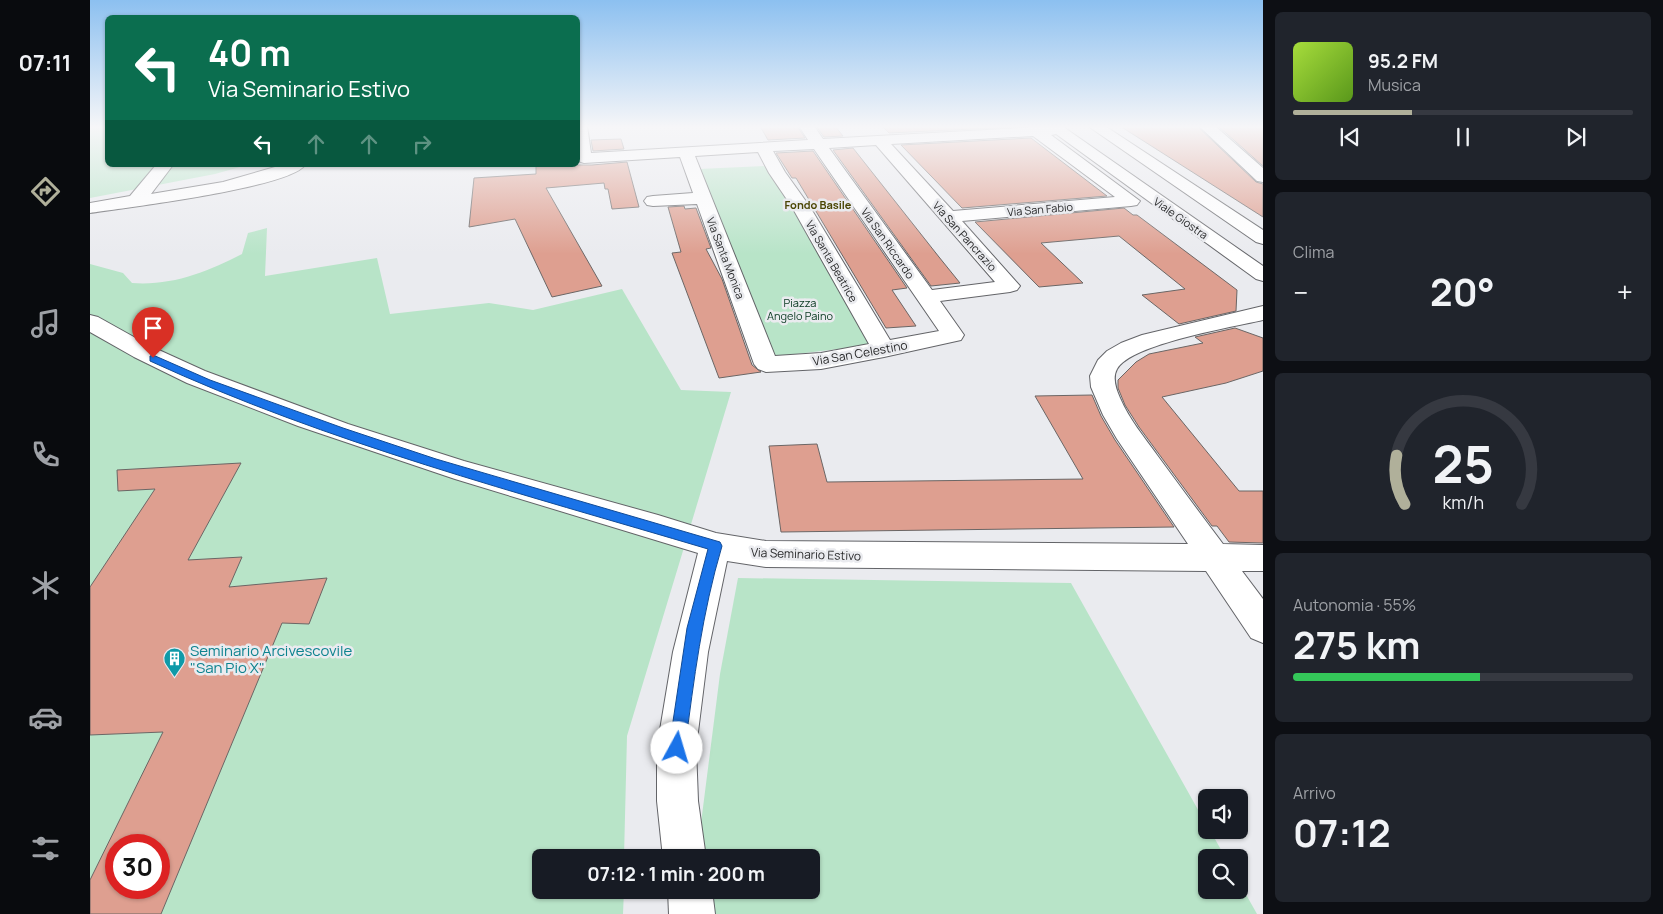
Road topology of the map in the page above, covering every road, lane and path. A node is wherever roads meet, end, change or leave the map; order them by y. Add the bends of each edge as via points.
1 (162, 169) edge
2 (286, 169) edge
3 (692, 169) edge
4 (775, 169) edge
5 (835, 169) edge
6 (905, 169) edge
7 (1096, 169) edge
8 (1111, 169) edge
9 (1118, 169) edge
10 (1159, 169) edge
11 (1254, 169) edge
12 (1263, 177) edge
13 (703, 198) junction
14 (137, 200) junction
15 (653, 201) dead end
16 (90, 208) edge
17 (948, 217) junction
18 (1263, 238) edge
19 (1263, 258) edge
20 (1263, 275) edge
21 (926, 297) junction
22 (1263, 313) edge
23 (90, 322) edge
24 (953, 335) joint
25 (884, 350) junction
26 (766, 364) joint
27 (716, 546) junction
28 (1215, 558) junction
29 (1263, 558) edge
30 (1263, 627) edge
31 (684, 849) edge
32 (691, 899) edge
33 (692, 914) edge

1 - 14 street
2 - 14 street via 250,181
3 - 13 street, Via Santa Monica
4 - 25 street, Via Santa Beatrice via 801,207
5 - 21 street, Via San Riccardo
6 - 17 street, Via San Pancrazio
7 - 17 street, Via San Fabio via 1131,201
8 - 20 street, Viale Giostra
9 - 19 street, Viale Giostra
10 - 18 street
11 - 12 street
13 - 15 street
13 - 26 street, Via Santa Monica
14 - 16 street
17 - 21 street, Via San Pancrazio via 1010,286
21 - 24 street, Via San Riccardo
22 - 28 street via 1132,346 1110,359 1102,378 1110,407
23 - 27 street, Via Seminario Estivo via 153,358 264,405 434,463
24 - 25 street, Via San Celestino
25 - 26 street, Via San Celestino via 821,362
27 - 28 street, Via Seminario Estivo via 766,554
27 - 31 street via 694,628 682,702 676,801
28 - 29 street, Via Seminario Estivo
28 - 30 street
32 - 33 street

